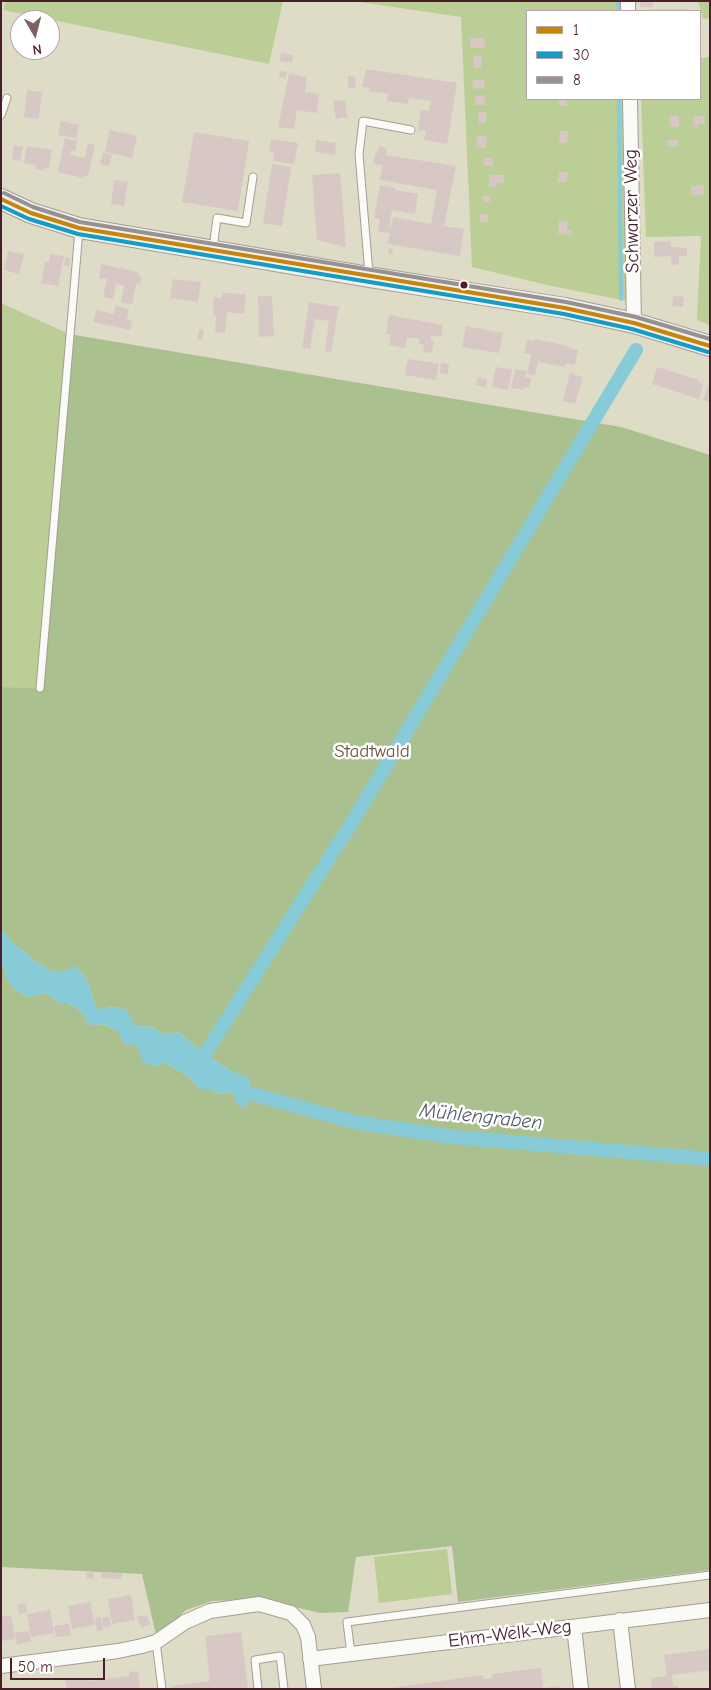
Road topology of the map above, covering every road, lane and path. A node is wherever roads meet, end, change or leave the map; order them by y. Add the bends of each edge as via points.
1 (7, 98) dead end
2 (630, 100) edge
3 (1, 115) edge
4 (411, 130) dead end
5 (253, 177) dead end
6 (1, 199) edge
7 (79, 228) junction
8 (212, 251) junction
9 (369, 277) junction
10 (634, 323) junction
11 (710, 346) edge
12 (40, 688) dead end
13 (710, 1575) edge
14 (710, 1610) edge
15 (620, 1620) junction
16 (574, 1626) junction
17 (156, 1642) junction
18 (351, 1654) junction
19 (310, 1659) junction
20 (1, 1666) edge
21 (162, 1689) edge
22 (258, 1689) edge
23 (284, 1689) edge
24 (314, 1689) edge
25 (581, 1689) edge
26 (628, 1689) edge

1 - 3 lane
2 - 10 street, Schwarzer Weg
4 - 9 lane via 363,121 359,154
5 - 8 lane via 246,223 217,218
6 - 7 street
7 - 8 street
7 - 12 lane
8 - 9 street
9 - 10 street via 565,308
10 - 11 street
13 - 18 lane via 347,1622
14 - 15 street, Ehm-Welk-Weg
15 - 16 street, Ehm-Welk-Weg
15 - 26 street
16 - 18 street, Ehm-Welk-Weg
16 - 25 street
17 - 19 street via 210,1610 259,1604 291,1613 303,1625
17 - 20 street via 118,1651
17 - 21 lane
18 - 19 street, Ehm-Welk-Weg
19 - 24 street
22 - 23 lane via 255,1660 280,1656

